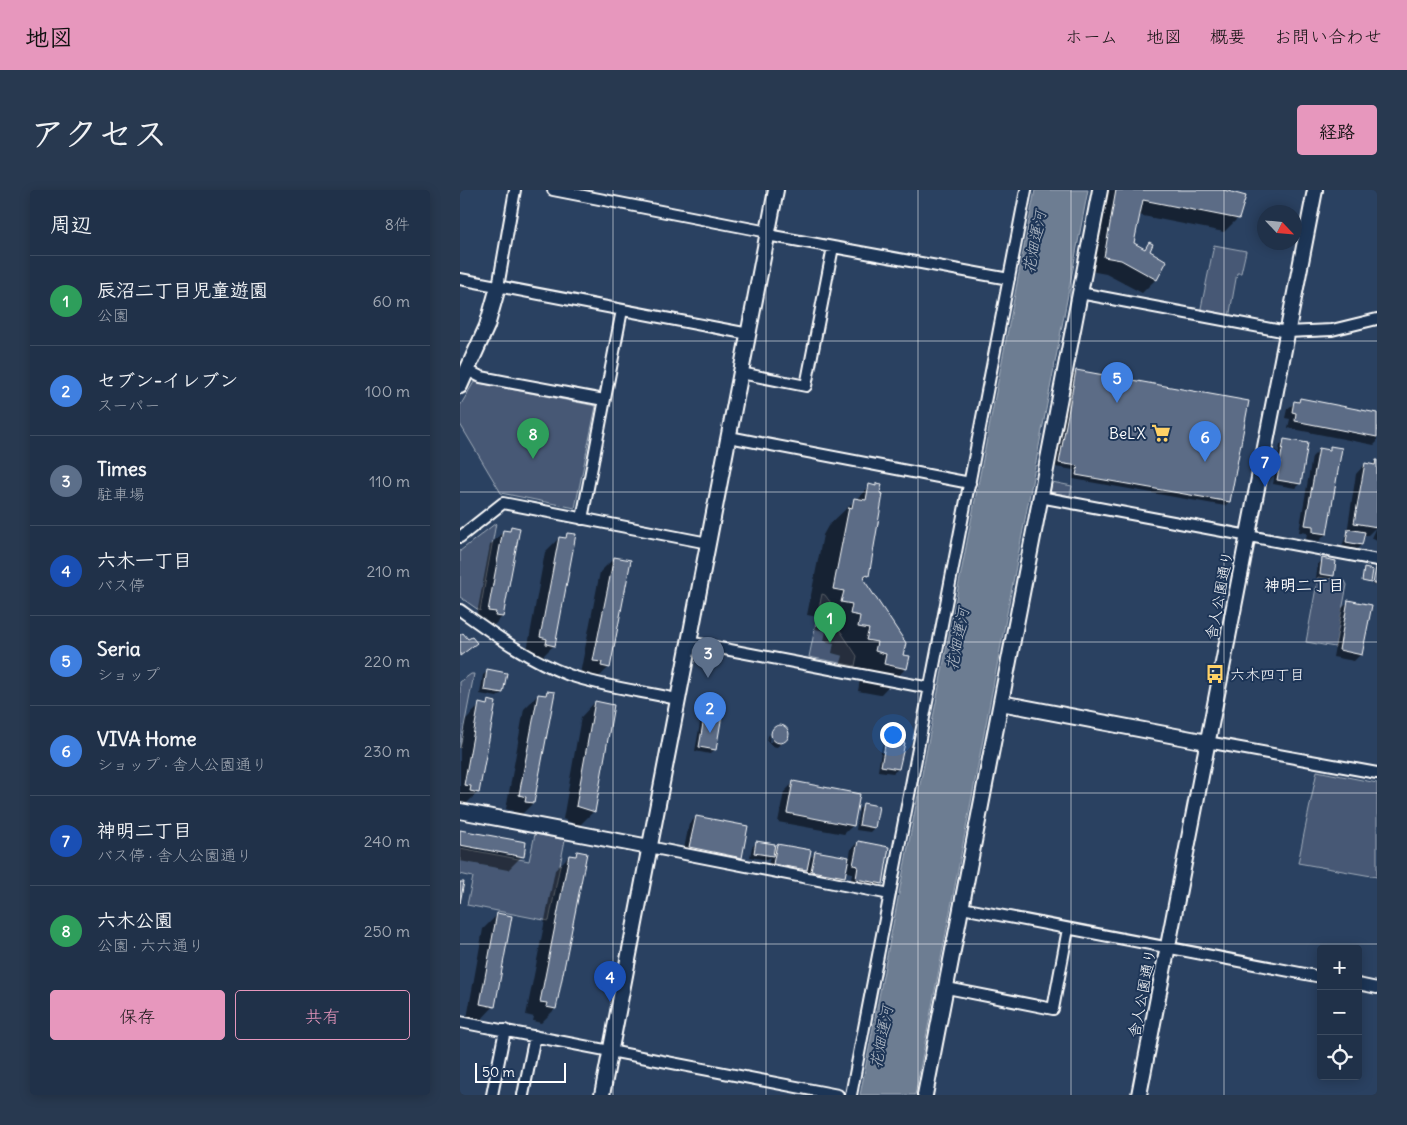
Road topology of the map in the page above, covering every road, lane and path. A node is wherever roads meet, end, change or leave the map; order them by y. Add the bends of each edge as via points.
1 (515, 190) edge
2 (553, 190) edge
3 (776, 190) edge
4 (1026, 190) edge
5 (1100, 190) edge
6 (1315, 190) edge
7 (767, 233) junction
8 (833, 247) junction
9 (460, 279) edge
10 (1009, 279) junction
11 (498, 287) junction
12 (1080, 293) junction
13 (622, 310) junction
14 (1377, 319) edge
15 (1287, 332) junction
16 (749, 334) junction
17 (469, 370) junction
18 (741, 374) junction
19 (460, 386) edge
20 (604, 400) junction
21 (729, 437) junction
22 (970, 483) junction
23 (1040, 497) junction
24 (582, 519) junction
25 (1247, 535) junction
26 (460, 537) edge
27 (708, 543) junction
28 (1377, 560) edge
29 (460, 610) edge
30 (688, 642) junction
31 (930, 688) junction
32 (677, 699) junction
33 (1001, 703) junction
34 (1207, 742) junction
35 (1377, 773) edge
36 (460, 811) edge
37 (648, 847) junction
38 (890, 894) junction
39 (962, 908) junction
40 (1068, 929) junction
41 (1167, 948) junction
42 (1317, 976) edge
43 (1362, 985) edge
44 (947, 988) junction
45 (1377, 988) edge
46 (460, 1022) edge
47 (505, 1030) junction
48 (535, 1036) junction
49 (610, 1050) junction
50 (492, 1095) edge
51 (523, 1095) edge
52 (602, 1095) edge
53 (838, 1095) edge
54 (851, 1095) edge
55 (926, 1095) edge
56 (1139, 1095) edge

1 - 11 street
2 - 7 street
3 - 7 street
4 - 10 street
5 - 12 street
6 - 15 street, 舎人公園通り
7 - 8 street
7 - 16 street
8 - 10 street
8 - 18 street via 806,386
9 - 11 street
10 - 22 street
11 - 13 street
11 - 17 street
12 - 15 street
12 - 23 street
13 - 16 street
13 - 20 street
14 - 15 street via 1332,330
15 - 25 street, 舎人公園通り
16 - 18 street
17 - 19 street
17 - 20 street via 481,377
18 - 21 street
20 - 24 street
21 - 22 street
21 - 27 street
22 - 31 street
23 - 25 street
23 - 33 street
24 - 26 street via 503,503
24 - 27 street
25 - 28 street
25 - 34 street, 舎人公園通り
27 - 30 street
29 - 32 street via 525,655 568,674
30 - 31 street
30 - 32 street
31 - 38 street
32 - 37 street
33 - 34 street
33 - 39 street
34 - 35 street
34 - 41 street, 舎人公園通り
36 - 37 street
37 - 38 street
37 - 49 street
38 - 54 street
39 - 40 street
39 - 44 street
40 - 41 street
40 - 44 street via 1053,1008
41 - 42 street
41 - 56 street, 舎人公園通り
43 - 45 street
44 - 55 street
46 - 47 street
47 - 48 street
47 - 50 street
48 - 49 street
48 - 51 street
49 - 52 street
49 - 53 street

